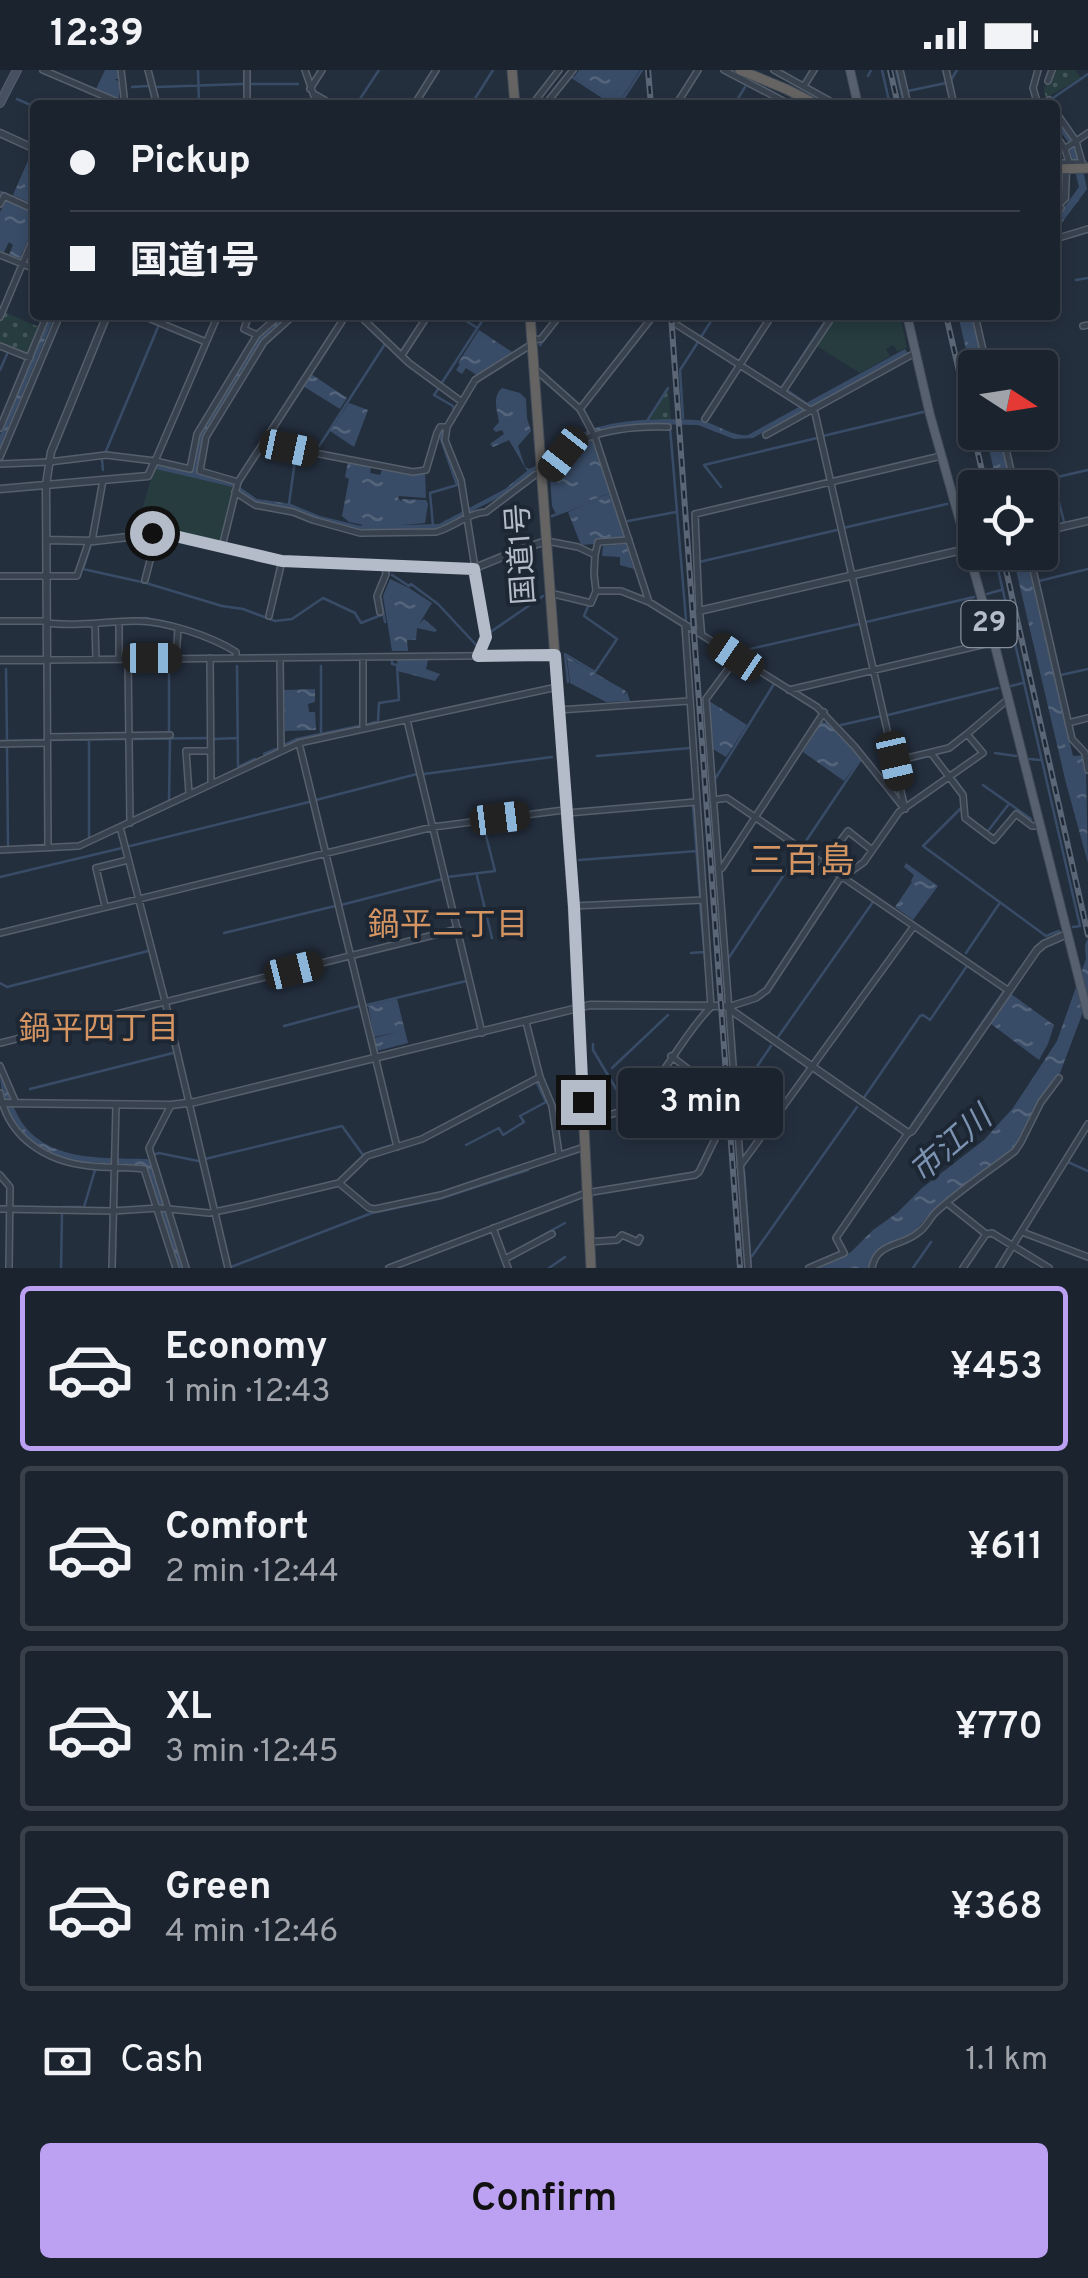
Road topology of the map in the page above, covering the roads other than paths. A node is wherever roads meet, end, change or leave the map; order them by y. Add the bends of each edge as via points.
1 (17, 70) edge
2 (43, 70) edge
3 (121, 70) edge
4 (148, 70) edge
5 (246, 70) edge
6 (306, 70) edge
7 (322, 70) edge
8 (436, 70) edge
9 (512, 70) edge
10 (560, 70) edge
11 (573, 70) edge
12 (698, 70) edge
13 (724, 70) edge
14 (740, 70) edge
15 (756, 70) edge
16 (774, 70) edge
17 (814, 70) edge
18 (850, 70) edge
19 (900, 70) edge
20 (946, 70) edge
21 (1038, 70) edge
22 (1052, 70) edge
23 (1048, 81) dead end
24 (803, 87) junction
25 (786, 89) junction
26 (312, 92) junction
27 (113, 100) edge
28 (124, 100) edge
29 (156, 100) edge
30 (248, 100) edge
31 (315, 100) edge
32 (325, 100) edge
33 (417, 100) edge
34 (515, 100) edge
35 (536, 100) edge
36 (549, 100) edge
37 (679, 100) edge
38 (781, 100) edge
39 (794, 100) edge
40 (808, 100) edge
41 (828, 100) edge
42 (857, 100) edge
43 (907, 100) edge
44 (953, 100) edge
45 (1037, 100) edge
46 (0, 103) edge
47 (1060, 117) edge
48 (1088, 132) edge
49 (0, 133) edge
50 (1076, 140) junction
51 (1060, 142) edge
52 (30, 146) edge
53 (1065, 149) junction
54 (1075, 167) edge
55 (0, 204) edge
56 (1060, 204) edge
57 (30, 208) edge
58 (1088, 229) edge
59 (1060, 237) edge
60 (30, 246) edge
61 (0, 254) edge
62 (22, 264) junction
63 (30, 267) edge
64 (0, 316) edge
65 (46, 320) edge
66 (58, 320) edge
67 (105, 320) edge
68 (153, 320) edge
69 (216, 320) edge
70 (247, 320) edge
71 (274, 320) edge
72 (288, 320) edge
73 (343, 320) edge
74 (365, 320) edge
75 (424, 320) edge
76 (530, 320) edge
77 (556, 320) edge
78 (650, 320) edge
79 (674, 320) edge
80 (769, 320) edge
81 (830, 320) edge
82 (908, 320) edge
83 (976, 320) edge
84 (257, 335) junction
85 (206, 342) junction
86 (532, 342) junction
87 (0, 346) edge
88 (983, 350) edge
89 (916, 352) junction
90 (402, 356) junction
91 (30, 358) junction
92 (740, 365) junction
93 (535, 369) junction
94 (783, 392) junction
95 (462, 402) junction
96 (580, 409) junction
97 (808, 409) junction
98 (705, 419) dead end
99 (447, 427) junction
100 (668, 427) dead end
101 (0, 428) edge
102 (766, 435) dead end
103 (595, 437) junction
104 (263, 443) junction
105 (941, 456) junction
106 (0, 460) edge
107 (154, 461) junction
108 (48, 462) junction
109 (542, 470) junction
110 (103, 480) junction
111 (238, 482) junction
112 (831, 482) junction
113 (46, 484) junction
114 (0, 489) edge
115 (234, 492) junction
116 (958, 506) edge
117 (467, 517) junction
118 (1088, 521) edge
119 (1058, 528) edge
120 (156, 533) junction
121 (47, 540) junction
122 (630, 540) junction
123 (90, 541) junction
124 (547, 541) junction
125 (222, 547) junction
126 (958, 551) edge
127 (595, 556) junction
128 (282, 561) junction
129 (385, 566) junction
130 (474, 569) junction
131 (977, 570) edge
132 (1033, 570) edge
133 (0, 576) edge
134 (48, 576) junction
135 (853, 576) junction
136 (145, 580) dead end
137 (596, 591) junction
138 (550, 593) junction
139 (649, 602) junction
140 (380, 612) dead end
141 (699, 612) junction
142 (269, 616) dead end
143 (0, 621) edge
144 (47, 622) junction
145 (119, 622) junction
146 (96, 624) junction
147 (685, 625) junction
148 (178, 629) junction
149 (701, 633) junction
150 (994, 642) junction
151 (555, 655) junction
152 (363, 656) junction
153 (478, 656) junction
154 (736, 657) junction
155 (128, 658) junction
156 (176, 658) junction
157 (210, 658) junction
158 (236, 658) junction
159 (280, 658) junction
160 (96, 659) junction
161 (120, 659) junction
162 (0, 660) edge
163 (47, 660) junction
164 (874, 669) junction
165 (558, 687) junction
166 (789, 690) junction
167 (1008, 699) junction
168 (689, 700) junction
169 (560, 710) junction
170 (824, 712) junction
171 (1088, 718) edge
172 (406, 720) junction
173 (1068, 723) junction
174 (363, 729) junction
175 (967, 734) junction
176 (129, 736) junction
177 (170, 736) dead end
178 (47, 740) junction
179 (299, 743) junction
180 (0, 744) edge
181 (281, 750) junction
182 (211, 751) junction
183 (931, 753) junction
184 (895, 761) junction
185 (1088, 770) edge
186 (948, 778) junction
187 (211, 784) junction
188 (189, 794) junction
189 (712, 800) junction
190 (696, 802) junction
191 (905, 809) junction
192 (567, 812) junction
193 (756, 818) junction
194 (130, 823) junction
195 (1040, 826) junction
196 (432, 827) junction
197 (120, 828) junction
198 (48, 848) junction
199 (0, 850) edge
200 (873, 850) junction
201 (326, 854) junction
202 (128, 860) junction
203 (823, 864) junction
204 (718, 869) junction
205 (843, 877) junction
206 (138, 899) junction
207 (703, 900) junction
208 (574, 906) junction
209 (106, 907) junction
210 (914, 926) junction
211 (458, 930) junction
212 (0, 933) edge
213 (1068, 934) junction
214 (350, 956) junction
215 (1010, 991) junction
216 (165, 1002) junction
217 (728, 1006) junction
218 (711, 1008) junction
219 (580, 1009) junction
220 (1087, 1012) edge
221 (526, 1022) junction
222 (482, 1032) junction
223 (0, 1043) edge
224 (671, 1056) junction
225 (376, 1058) junction
226 (0, 1066) edge
227 (812, 1068) junction
228 (540, 1078) junction
229 (1059, 1078) dead end
230 (0, 1093) edge
231 (7, 1103) edge
232 (188, 1103) junction
233 (116, 1105) junction
234 (171, 1105) junction
235 (584, 1122) junction
236 (1088, 1124) edge
237 (908, 1133) junction
238 (397, 1147) junction
239 (584, 1148) junction
240 (559, 1156) junction
241 (740, 1166) junction
242 (114, 1167) junction
243 (0, 1175) edge
244 (339, 1182) junction
245 (586, 1193) junction
246 (948, 1204) junction
247 (0, 1209) edge
248 (10, 1209) junction
249 (164, 1209) junction
250 (113, 1211) junction
251 (215, 1212) junction
252 (493, 1228) junction
253 (1022, 1232) junction
254 (552, 1234) dead end
255 (986, 1234) junction
256 (640, 1238) dead end
257 (589, 1242) junction
258 (1013, 1246) junction
259 (1088, 1257) edge
260 (505, 1260) junction
261 (965, 1265) edge
262 (9, 1268) edge
263 (112, 1268) edge
264 (176, 1268) edge
265 (186, 1268) edge
266 (228, 1268) edge
267 (388, 1268) edge
268 (508, 1268) edge
269 (591, 1268) edge
270 (748, 1268) edge
271 (810, 1268) edge
272 (872, 1268) edge
273 (999, 1268) edge
274 (1050, 1268) edge

1 - 46 main road
2 - 27 street
3 - 28 street
4 - 29 street
5 - 30 street
6 - 26 street
7 - 26 street
8 - 33 street
9 - 34 highway
10 - 35 street
11 - 36 street
12 - 37 street
13 - 38 street
14 - 25 highway
15 - 25 highway
16 - 24 street
17 - 24 street
18 - 42 main road
19 - 43 street
20 - 44 street
21 - 45 street
22 - 23 street
24 - 39 street
24 - 41 street
25 - 40 highway, bridge
26 - 31 street
26 - 32 street
47 - 50 street
48 - 50 street
49 - 52 street
50 - 53 street
50 - 54 street
51 - 53 street
53 - 54 street
54 - 56 street
55 - 57 street via 4,196
58 - 59 street
60 - 62 street
61 - 62 street
62 - 63 street
62 - 64 street
65 - 91 street
66 - 106 street
67 - 108 street
68 - 85 street
69 - 85 street
70 - 84 street via 244,328
71 - 84 street
72 - 111 street via 264,342 206,437 200,471
73 - 104 street
74 - 90 street
75 - 90 street
76 - 86 highway, 国道1号
77 - 86 street
78 - 96 street
79 - 92 street
80 - 92 street
81 - 94 street
82 - 89 main road, 29
83 - 88 street
84 - 107 street via 197,434 190,470
85 - 107 street
86 - 93 highway, 国道1号
86 - 95 street via 475,380
87 - 91 street
89 - 97 street
89 - 105 main road, 29
90 - 95 street
91 - 101 street
92 - 94 street
92 - 98 street
93 - 96 street
93 - 109 highway, 国道1号
94 - 97 street
95 - 99 street
96 - 103 street
97 - 102 street
97 - 112 street via 815,413
99 - 104 street via 437,433 426,470 408,472
99 - 117 street
100 - 103 street via 634,426
103 - 109 street
103 - 122 street
104 - 111 street
105 - 112 street
105 - 116 main road, 29
106 - 108 street
107 - 108 street via 106,455
107 - 110 street via 148,476
108 - 113 street
109 - 117 street via 486,512
109 - 124 highway, 国道1号
110 - 113 street
110 - 123 street
111 - 115 street
112 - 135 street
112 - 141 street via 694,514
113 - 114 street
113 - 121 street
115 - 117 street via 255,506 366,534 436,532
115 - 125 street
117 - 130 street
118 - 119 street
120 - 123 street
120 - 125 street
120 - 136 street
121 - 123 street
121 - 134 street
122 - 127 street via 598,542
122 - 139 street
123 - 134 street via 78,576
124 - 127 street
124 - 130 street
124 - 138 highway, 国道1号
125 - 128 street
126 - 135 street
127 - 137 street
128 - 129 street
128 - 142 street
129 - 130 street
129 - 140 street
130 - 153 street via 486,637
131 - 150 main road, 29
132 - 173 street
133 - 134 street
134 - 144 street
135 - 141 street
135 - 164 street
137 - 138 street via 591,603
137 - 139 street via 621,590
138 - 151 highway, 国道1号
139 - 147 street
141 - 149 street
143 - 144 street
144 - 146 street
144 - 163 street
145 - 146 street
145 - 148 street
145 - 161 street
146 - 160 street
147 - 149 street
147 - 168 street
148 - 156 street
148 - 158 street via 220,642
149 - 154 street
150 - 164 street
150 - 167 main road, 29
151 - 153 street
151 - 165 highway, 国道1号
152 - 153 street
152 - 159 street
152 - 174 street
154 - 166 street
154 - 189 street via 706,699
155 - 156 street
155 - 161 street
155 - 176 street
156 - 157 street
157 - 158 street
157 - 182 street
158 - 159 street
159 - 181 street
160 - 161 street
160 - 163 street
162 - 163 street
163 - 178 street
164 - 166 street
164 - 184 street
165 - 169 highway, 国道1号
165 - 172 street
166 - 170 street
167 - 175 street
167 - 195 main road, 29
168 - 169 street
168 - 190 street
169 - 192 highway, 国道1号
170 - 191 street
170 - 193 street
171 - 173 street
172 - 174 street
172 - 196 street
173 - 185 street
174 - 179 street
175 - 183 street
175 - 186 street via 983,753
176 - 177 street
176 - 178 street
176 - 194 street
178 - 180 street
178 - 198 street
179 - 181 street
179 - 201 street
181 - 187 street
182 - 187 street
182 - 188 street via 186,751
183 - 184 street
183 - 186 street
184 - 191 street
186 - 191 street
186 - 195 street via 962,795 965,818 994,840 1016,814
187 - 188 street
188 - 194 street
189 - 193 street via 728,798
189 - 204 street
190 - 192 street
190 - 207 street
191 - 200 street
192 - 196 street
192 - 208 highway, 国道1号
193 - 203 street
193 - 204 street
194 - 197 street
195 - 213 main road, 29
196 - 201 street
196 - 211 street
197 - 198 street via 79,846
197 - 202 street
198 - 199 street
200 - 203 street via 848,831
200 - 205 street
201 - 206 street
201 - 214 street
202 - 206 street
202 - 209 street via 96,868
203 - 205 street
204 - 217 street
205 - 210 street
205 - 217 street via 767,990
206 - 209 street
206 - 216 street
207 - 208 street
207 - 218 street
208 - 219 highway, 国道1号
209 - 212 street
210 - 215 street
210 - 227 street
211 - 214 street
211 - 222 street
213 - 215 street via 1039,947
213 - 220 main road, 29
214 - 216 street
214 - 225 street
215 - 237 street
216 - 223 street
216 - 232 street
217 - 218 street
217 - 227 street
217 - 241 street
218 - 219 street
218 - 224 street
219 - 221 street
219 - 235 highway, 国道1号
221 - 222 street
221 - 228 street
222 - 225 street
224 - 235 street via 633,1104
224 - 245 street via 716,1094 718,1133 699,1172
225 - 232 street
225 - 238 street
226 - 231 street
227 - 237 street
227 - 241 street
228 - 238 street
228 - 240 street via 552,1106
229 - 246 street via 1019,1146
230 - 231 street
231 - 233 street
231 - 242 street via 16,1130 42,1153
232 - 234 street
232 - 251 street
233 - 234 street
233 - 242 street
234 - 249 street via 149,1148
235 - 239 highway, 国道1号
236 - 253 street
237 - 271 street via 836,1238 844,1253
238 - 244 street via 366,1156
239 - 240 street
239 - 245 highway, 国道1号
240 - 244 street via 442,1195 375,1209
241 - 270 street
242 - 249 street via 144,1169
242 - 250 street
243 - 248 street via 10,1187
244 - 251 street
245 - 252 street
245 - 257 highway, 国道1号
246 - 255 street
246 - 272 street via 917,1234 878,1253
247 - 248 street
248 - 250 street
248 - 262 street
249 - 250 street
249 - 251 street
249 - 264 street
249 - 265 street
250 - 263 street
251 - 266 street
252 - 260 street
252 - 267 street
253 - 258 street
253 - 259 street
254 - 260 street
255 - 258 street
255 - 261 street
256 - 257 street
257 - 269 highway, 国道1号
258 - 273 street
258 - 274 street
260 - 268 street

